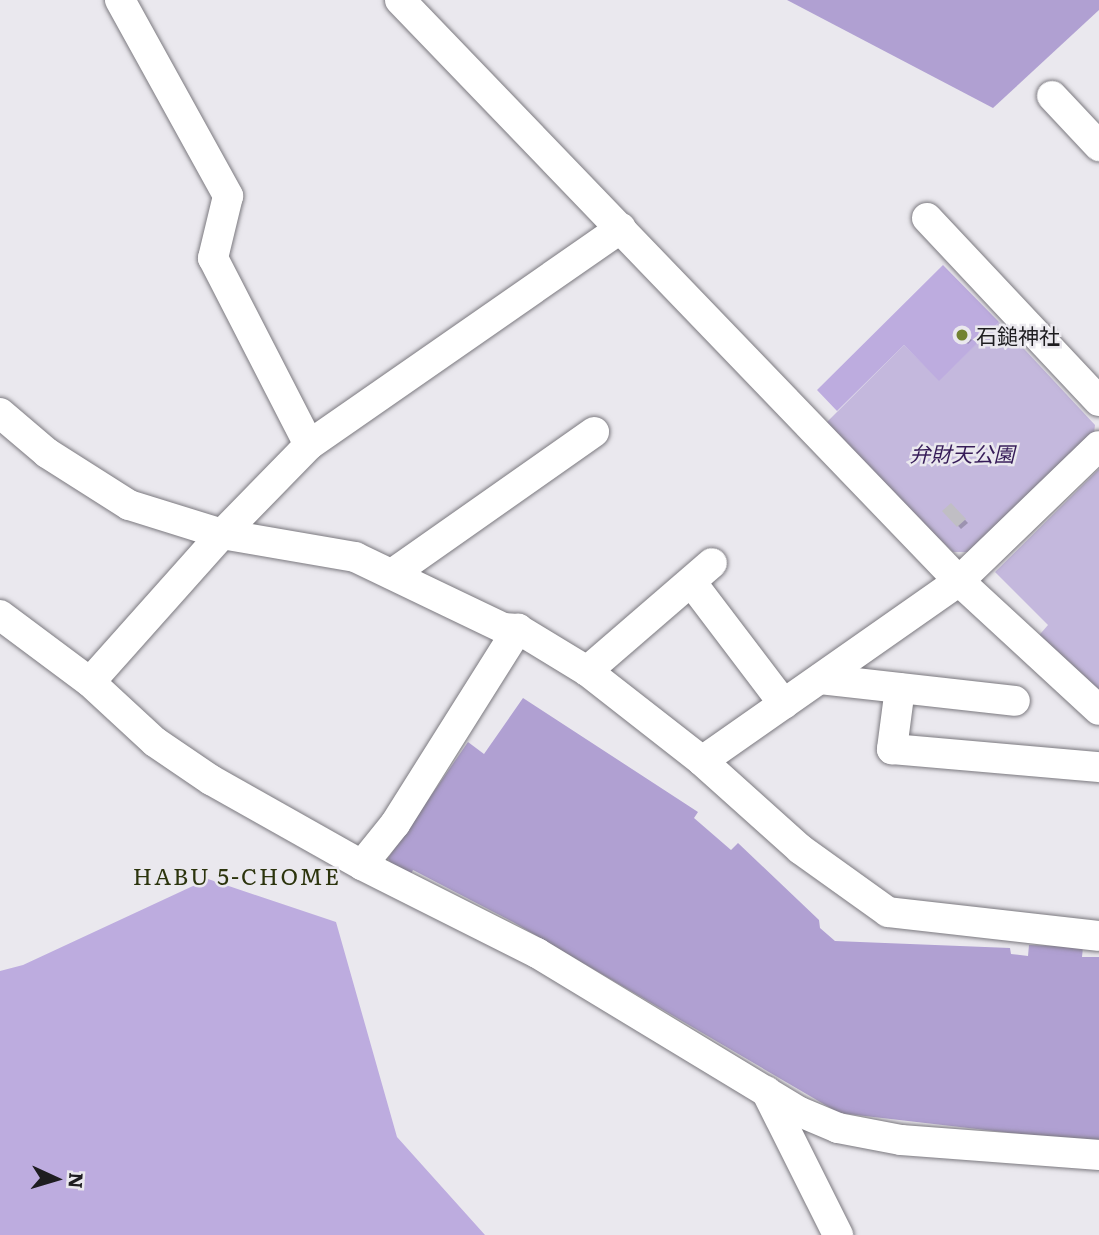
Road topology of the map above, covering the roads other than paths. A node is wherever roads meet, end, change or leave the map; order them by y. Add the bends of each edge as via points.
1 (120, 0) edge
2 (400, 0) edge
3 (1052, 96) dead end
4 (1099, 146) edge
5 (927, 218) dead end
6 (621, 229) junction
7 (1099, 401) edge
8 (0, 413) edge
9 (594, 432) dead end
10 (309, 445) junction
11 (1099, 446) edge
12 (222, 534) junction
13 (392, 574) junction
14 (959, 581) junction
15 (0, 615) edge
16 (518, 629) junction
17 (587, 671) junction
18 (820, 679) junction
19 (90, 682) junction
20 (900, 688) junction
21 (1014, 701) dead end
22 (784, 704) junction
23 (1099, 710) edge
24 (702, 761) junction
25 (1099, 767) edge
26 (362, 865) junction
27 (1099, 936) edge
28 (766, 1091) junction
29 (1099, 1154) edge
30 (838, 1235) edge

1 - 10 street via 228,196 213,258
2 - 6 street
3 - 4 street
5 - 7 street
6 - 10 street
6 - 14 street
8 - 12 street via 47,453 129,505
9 - 13 street
10 - 12 street
11 - 14 street
12 - 13 street via 337,552
12 - 19 street
13 - 16 street via 502,628
14 - 18 street
14 - 23 street
15 - 19 street
16 - 17 street
16 - 26 street via 396,824
17 - 22 street via 702,573
17 - 24 street
18 - 20 street
18 - 22 street
19 - 26 street via 155,742 211,780
20 - 21 street
20 - 25 street via 892,749
22 - 24 street
24 - 27 street via 800,849 888,912
26 - 28 street via 537,953
28 - 29 street via 800,1112 868,1135
28 - 30 street

